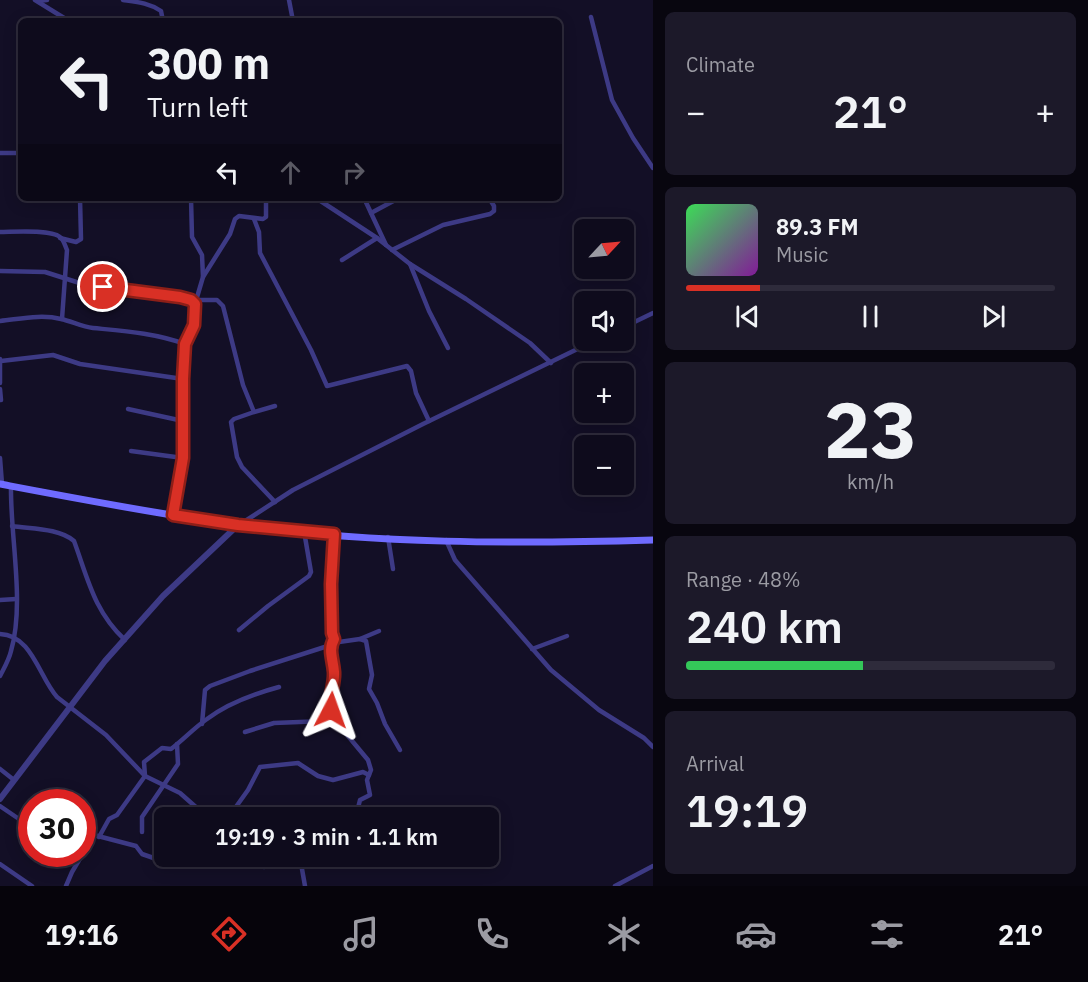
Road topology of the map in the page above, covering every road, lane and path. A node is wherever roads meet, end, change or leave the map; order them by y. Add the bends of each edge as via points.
1 (47, 0) edge
2 (123, 0) edge
3 (289, 0) edge
4 (37, 1) edge
5 (591, 17) dead end
6 (64, 18) edge
7 (162, 18) edge
8 (292, 18) edge
9 (0, 153) edge
10 (18, 153) edge
11 (653, 168) edge
12 (80, 201) edge
13 (191, 201) edge
14 (266, 201) edge
15 (321, 201) edge
16 (365, 201) edge
17 (393, 201) edge
18 (491, 201) edge
19 (371, 213) junction
20 (254, 219) junction
21 (0, 232) edge
22 (60, 238) junction
23 (377, 238) junction
24 (389, 248) junction
25 (342, 260) dead end
26 (410, 264) junction
27 (0, 271) edge
28 (63, 276) junction
29 (203, 277) junction
30 (194, 301) junction
31 (653, 313) edge
32 (62, 319) junction
33 (0, 321) edge
34 (634, 322) edge
35 (185, 344) junction
36 (448, 348) dead end
37 (574, 351) edge
38 (0, 360) edge
39 (551, 363) junction
40 (183, 379) junction
41 (0, 383) edge
42 (0, 389) edge
43 (1, 400) edge
44 (275, 406) dead end
45 (128, 409) dead end
46 (254, 412) junction
47 (183, 421) junction
48 (429, 421) junction
49 (132, 451) dead end
50 (0, 458) edge
51 (183, 458) junction
52 (1, 484) edge
53 (11, 486) junction
54 (275, 502) junction
55 (173, 515) junction
56 (238, 525) junction
57 (12, 526) junction
58 (304, 531) junction
59 (334, 534) junction
60 (388, 537) junction
61 (446, 540) junction
62 (653, 540) edge
63 (393, 570) dead end
64 (16, 599) junction
65 (0, 600) edge
66 (239, 630) dead end
67 (379, 631) dead end
68 (0, 634) edge
69 (567, 636) dead end
70 (13, 637) junction
71 (360, 639) junction
72 (124, 640) junction
73 (337, 640) junction
74 (22, 644) junction
75 (331, 645) junction
76 (532, 649) junction
77 (11, 650) junction
78 (0, 676) edge
79 (279, 687) dead end
80 (69, 708) junction
81 (331, 710) junction
82 (202, 724) junction
83 (245, 732) dead end
84 (177, 744) junction
85 (653, 747) edge
86 (400, 750) dead end
87 (0, 769) edge
88 (369, 775) junction
89 (145, 776) junction
90 (14, 780) junction
91 (164, 784) junction
92 (0, 799) edge
93 (0, 806) edge
94 (196, 807) edge
95 (236, 807) edge
96 (358, 807) edge
97 (18, 818) edge
98 (142, 832) dead end
99 (96, 836) edge
100 (99, 837) junction
101 (154, 858) edge
102 (0, 864) edge
103 (653, 866) edge
104 (74, 867) edge
105 (302, 867) edge
106 (32, 886) edge
107 (66, 886) edge
108 (305, 886) edge
109 (615, 886) edge

1 - 4 street
2 - 7 street via 148,3 161,10
3 - 8 street
4 - 6 street
5 - 11 street via 612,100
9 - 10 street
12 - 22 street via 81,240
13 - 29 street via 192,237 202,255
14 - 20 street via 266,217
15 - 23 street
16 - 19 street
17 - 19 street
18 - 24 street via 494,206 490,214 443,225
19 - 24 street
20 - 29 street via 235,219
20 - 48 street via 260,253 327,386 407,366
21 - 22 street via 52,234
22 - 28 street via 67,250
23 - 24 street
23 - 25 street
24 - 26 street
26 - 36 street
26 - 39 street via 530,343
27 - 28 street
28 - 30 street via 89,285
28 - 32 street
29 - 30 street
30 - 35 street via 194,325
30 - 46 street via 217,300 223,306
31 - 34 street
32 - 33 street via 43,316
32 - 35 street
35 - 40 street
37 - 39 street
38 - 40 street via 53,355 81,364
38 - 41 street
39 - 48 street
40 - 47 street
42 - 43 street
44 - 46 street
45 - 47 street
46 - 54 street via 231,422 237,457 248,475
47 - 51 street
48 - 54 street
49 - 51 street
50 - 52 street
51 - 55 street
52 - 53 main road
53 - 55 main road
53 - 57 street
54 - 56 street
55 - 56 main road
56 - 58 main road
56 - 72 street via 163,596
57 - 64 street
57 - 72 street via 60,533 74,541 93,597
58 - 59 main road
58 - 66 street via 309,576
59 - 60 main road
59 - 73 street via 332,633
60 - 61 main road
60 - 63 street
61 - 62 main road
61 - 76 street via 456,560
64 - 65 street
64 - 70 street
67 - 71 street
68 - 70 street
69 - 76 street
70 - 74 street
70 - 77 street
71 - 73 street
71 - 86 street via 366,641 370,659 369,688
72 - 80 street
73 - 75 street
74 - 77 street
74 - 80 street via 51,691
75 - 81 street
75 - 82 street via 210,686 205,690
76 - 85 street via 599,710
77 - 78 street
79 - 82 street via 254,693
80 - 89 street via 106,735
80 - 90 street
81 - 83 street via 325,721 274,723
81 - 88 street via 368,760
82 - 84 street
84 - 89 street via 171,749 162,748 144,762
84 - 91 street via 178,764
87 - 90 street
88 - 95 street via 363,772 333,780 298,764 260,767
88 - 96 street via 370,795 360,800
89 - 91 street
89 - 100 street
90 - 92 street
91 - 94 street
91 - 98 street via 142,817
93 - 97 street
99 - 100 street
100 - 101 street via 136,846 142,854
102 - 106 street
103 - 109 street
104 - 107 street
105 - 108 street

